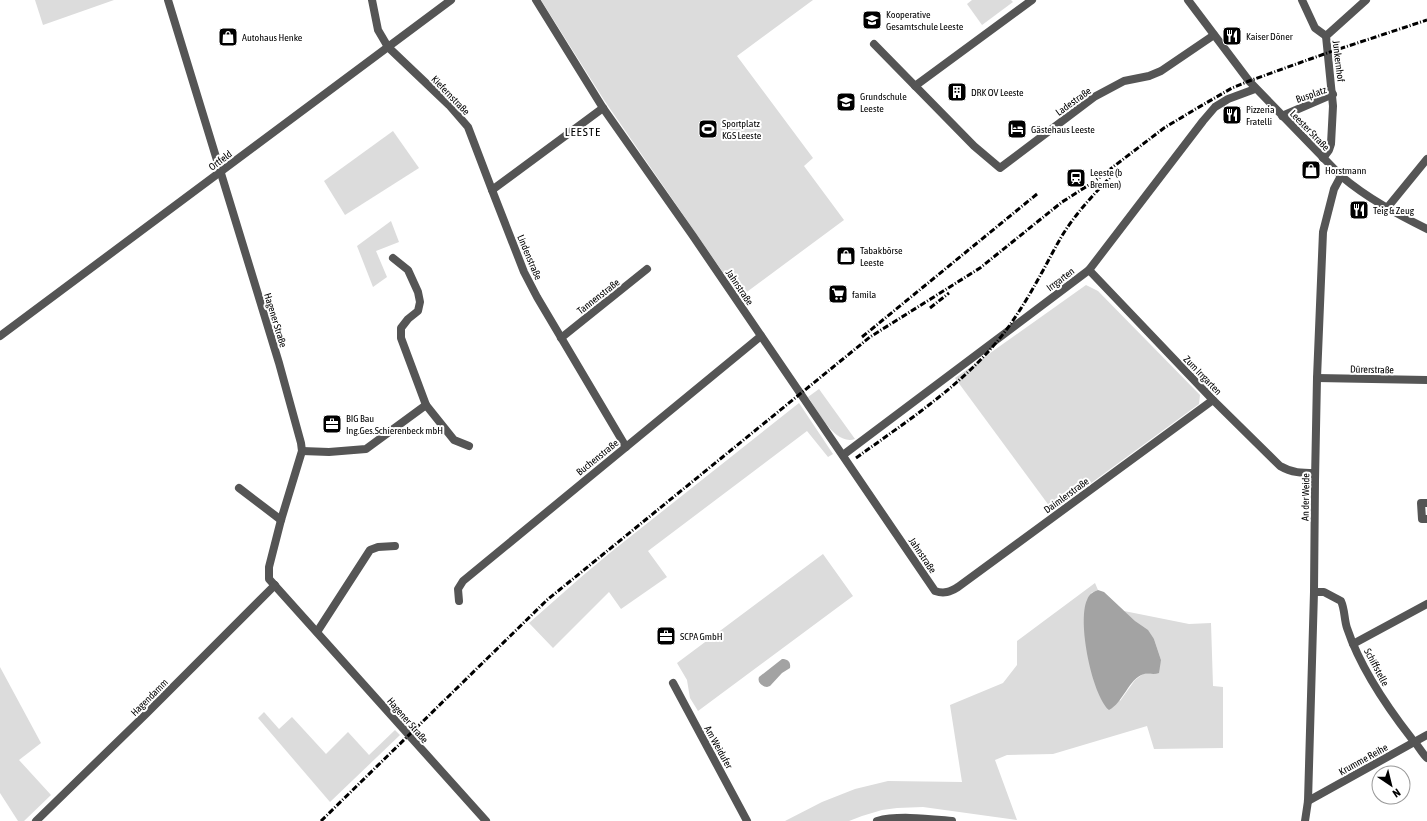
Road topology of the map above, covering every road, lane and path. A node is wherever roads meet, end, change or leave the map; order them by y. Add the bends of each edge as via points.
1 (168, 0) edge
2 (372, 0) edge
3 (451, 0) edge
4 (536, 0) edge
5 (1032, 0) edge
6 (1188, 0) edge
7 (1302, 0) edge
8 (1366, 0) edge
9 (1214, 36) junction
10 (1326, 36) junction
11 (874, 44) dead end
12 (388, 47) junction
13 (915, 86) junction
14 (1255, 88) junction
15 (1333, 94) junction
16 (603, 108) junction
17 (1282, 116) junction
18 (1323, 158) junction
19 (1427, 160) edge
20 (220, 172) junction
21 (1341, 176) junction
22 (492, 190) junction
23 (1387, 208) junction
24 (1427, 229) edge
25 (393, 258) dead end
26 (648, 269) dead end
27 (1089, 270) junction
28 (0, 336) edge
29 (761, 336) junction
30 (561, 338) junction
31 (1317, 378) junction
32 (1427, 380) edge
33 (1213, 400) junction
34 (426, 404) junction
35 (470, 446) dead end
36 (626, 447) junction
37 (302, 451) junction
38 (843, 455) junction
39 (1315, 473) junction
40 (239, 488) dead end
41 (1427, 503) edge
42 (1427, 519) edge
43 (281, 520) junction
44 (395, 546) dead end
45 (930, 584) joint
46 (275, 585) junction
47 (1314, 592) junction
48 (459, 601) dead end
49 (1427, 604) edge
50 (317, 632) junction
51 (1353, 644) junction
52 (673, 683) dead end
53 (1427, 735) edge
54 (1415, 742) junction
55 (1427, 758) edge
56 (1308, 801) junction
57 (36, 821) edge
58 (486, 821) edge
59 (747, 821) edge
60 (877, 821) edge
61 (952, 821) edge
62 (1305, 821) edge

1 - 20 street, Hagener Straße
2 - 12 street, Kiefernstraße via 378,30
3 - 12 street, Ortfeld
4 - 16 street, Jahnstraße
5 - 13 street
6 - 9 street, Leester Straße
7 - 10 street via 1315,28
8 - 10 street, Junkernhof
9 - 13 street, Ladestraße via 1161,71 1124,81 1094,97 1000,168 974,146
9 - 14 street, Leester Straße
10 - 15 street, Junkernhof
11 - 13 street, Ladestraße
12 - 20 street, Ortfeld
12 - 22 street, Kiefernstraße via 449,105 468,127
14 - 17 street, Leester Straße
14 - 27 street, Irrgarten via 1215,107
15 - 17 street, Busplatz
15 - 18 street, Busplatz via 1331,144
16 - 22 street
16 - 29 street, Jahnstraße
17 - 18 street, Leester Straße
18 - 21 street, Leester Straße
19 - 23 street
20 - 28 street, Ortfeld
20 - 37 street, Hagener Straße via 279,363
21 - 23 street, Leester Straße
21 - 31 street, An der Weide via 1334,189 1323,232
22 - 30 street, Lindenstraße via 524,272
23 - 24 street, Leester Straße
25 - 34 street via 408,270 418,292 418,311 401,328 401,338
26 - 30 street, Tannenstraße
27 - 33 street, Zum Irrgarten
27 - 38 street, Irrgarten
29 - 36 street, Buchenstraße
29 - 38 street, Jahnstraße
30 - 36 street, Lindenstraße
31 - 32 street, Dürerstraße
31 - 39 street, An der Weide
33 - 39 street, Zum Irrgarten via 1280,466 1296,473
33 - 45 street, Daimlerstraße via 952,591 943,594 935,591
34 - 35 street via 454,440
34 - 37 street via 366,449
36 - 48 street, Buchenstraße via 463,581 458,589
37 - 43 street, Hagener Straße
38 - 45 street, Jahnstraße
39 - 47 street, An der Weide
40 - 43 street
41 - 42 street via 1421,503 1422,519
43 - 46 street, Hagener Straße via 269,567 269,579
44 - 50 street via 370,550
46 - 50 street, Hagener Straße
46 - 57 street, Hagendamm
47 - 51 street, Schiffstelle via 1324,592 1341,601
47 - 56 street, An der Weide
49 - 51 street
50 - 58 street, Hagener Straße
51 - 54 street, Schiffstelle via 1390,710
52 - 59 street, Am Weidufer
53 - 54 street, Krumme Reihe
54 - 55 street, Schiffstelle
54 - 56 street, Krumme Reihe
56 - 62 street, An der Weide
60 - 61 street via 902,818

